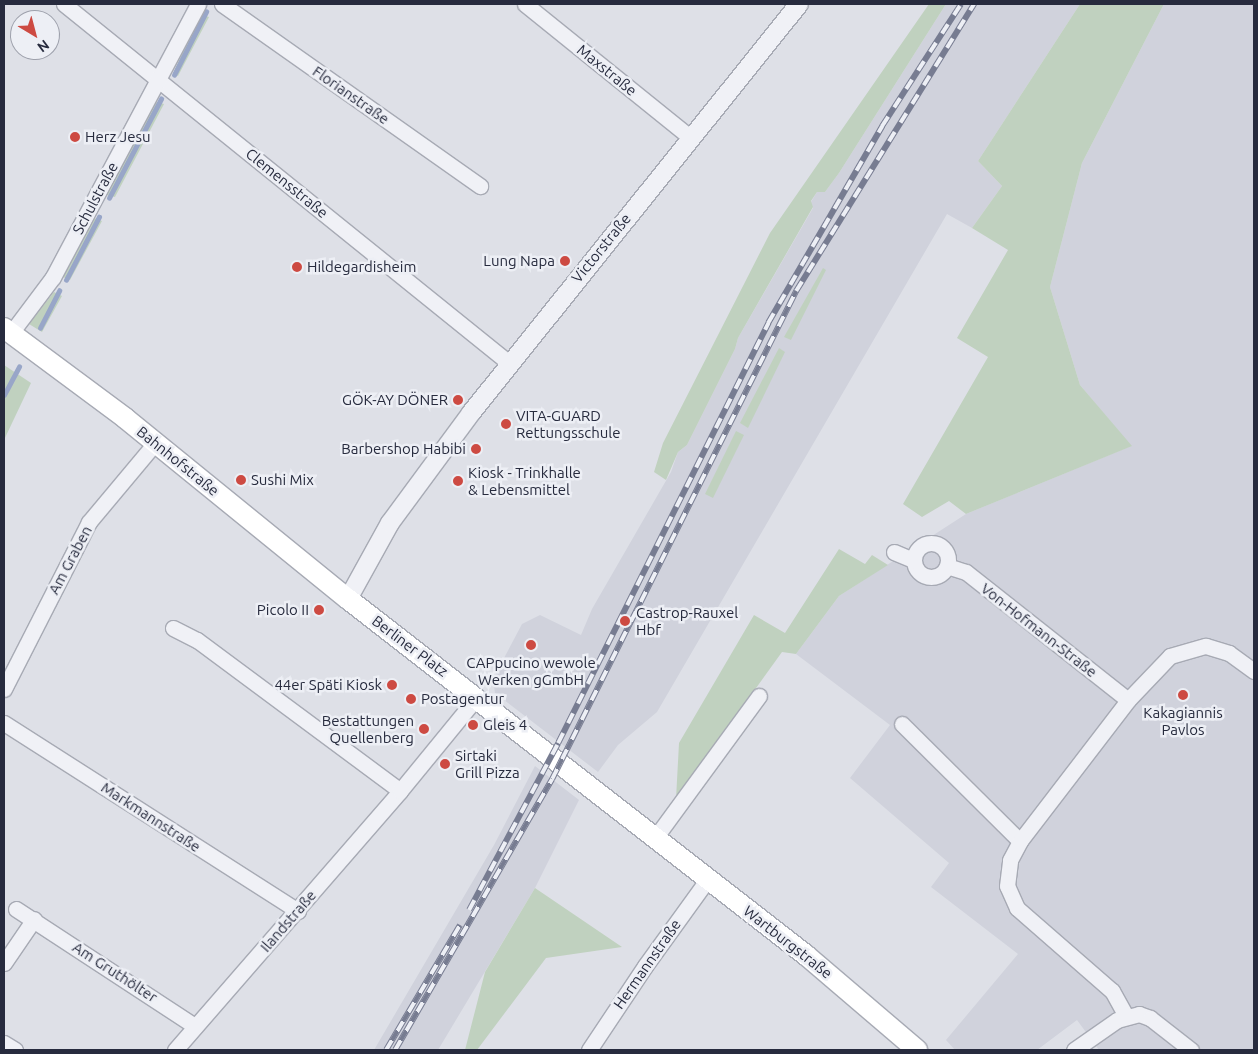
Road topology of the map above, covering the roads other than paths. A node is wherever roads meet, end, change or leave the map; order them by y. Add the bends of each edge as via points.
1 (64, 4) edge
2 (198, 4) edge
3 (222, 4) edge
4 (525, 4) edge
5 (799, 4) edge
6 (159, 79) junction
7 (690, 137) junction
8 (480, 186) dead end
9 (7, 330) edge
10 (509, 363) junction
11 (155, 443) junction
12 (894, 552) dead end
13 (913, 560) junction
14 (947, 566) junction
15 (348, 599) junction
16 (173, 628) dead end
17 (1254, 671) edge
18 (4, 689) edge
19 (759, 696) dead end
20 (477, 698) junction
21 (1128, 700) junction
22 (4, 723) edge
23 (902, 724) dead end
24 (565, 768) joint
25 (400, 791) junction
26 (655, 838) junction
27 (1020, 840) junction
28 (707, 880) junction
29 (16, 909) dead end
30 (298, 910) junction
31 (34, 919) junction
32 (4, 963) edge
33 (1126, 1016) junction
34 (196, 1026) junction
35 (4, 1043) edge
36 (15, 1050) edge
37 (175, 1050) edge
38 (590, 1050) edge
39 (917, 1050) edge
40 (1074, 1050) edge
41 (1191, 1050) edge

1 - 6 street, Clemensstraße
2 - 6 street, Schulstraße
3 - 8 street, Florianstraße
4 - 7 street, Maxstraße
5 - 7 street, Victorstraße
6 - 9 street, Schulstraße via 53,277
6 - 10 street, Clemensstraße
7 - 10 street, Victorstraße
9 - 11 main road, Bahnhofstraße
10 - 15 street, Victorstraße via 390,523
11 - 15 main road, Bahnhofstraße
11 - 18 street, Am Graben via 89,522
12 - 13 street
13 - 14 street via 917,571 928,577 940,575
13 - 14 street via 917,549 932,542 946,550
14 - 21 street, Von-Hofmann-Straße via 966,572
15 - 20 main road, Berliner Platz
16 - 25 street via 197,640
17 - 21 street via 1229,653 1206,646 1195,647 1170,656
19 - 26 street
20 - 24 main road, Berliner Platz
20 - 25 street, Ilandstraße
21 - 27 street
22 - 30 street, Markmannstraße
23 - 27 street
24 - 26 main road, Wartburgstraße
25 - 30 street, Ilandstraße
26 - 28 main road, Wartburgstraße
27 - 33 street via 1006,876 1017,908 1112,991
28 - 38 street, Hermannstraße
28 - 39 main road, Wartburgstraße via 822,967
29 - 31 street, Am Gruthölter
30 - 34 street, Ilandstraße
31 - 32 street
31 - 34 street, Am Gruthölter
33 - 40 street
33 - 41 street via 1138,1014 1150,1018
34 - 37 street, Ilandstraße
35 - 36 street

